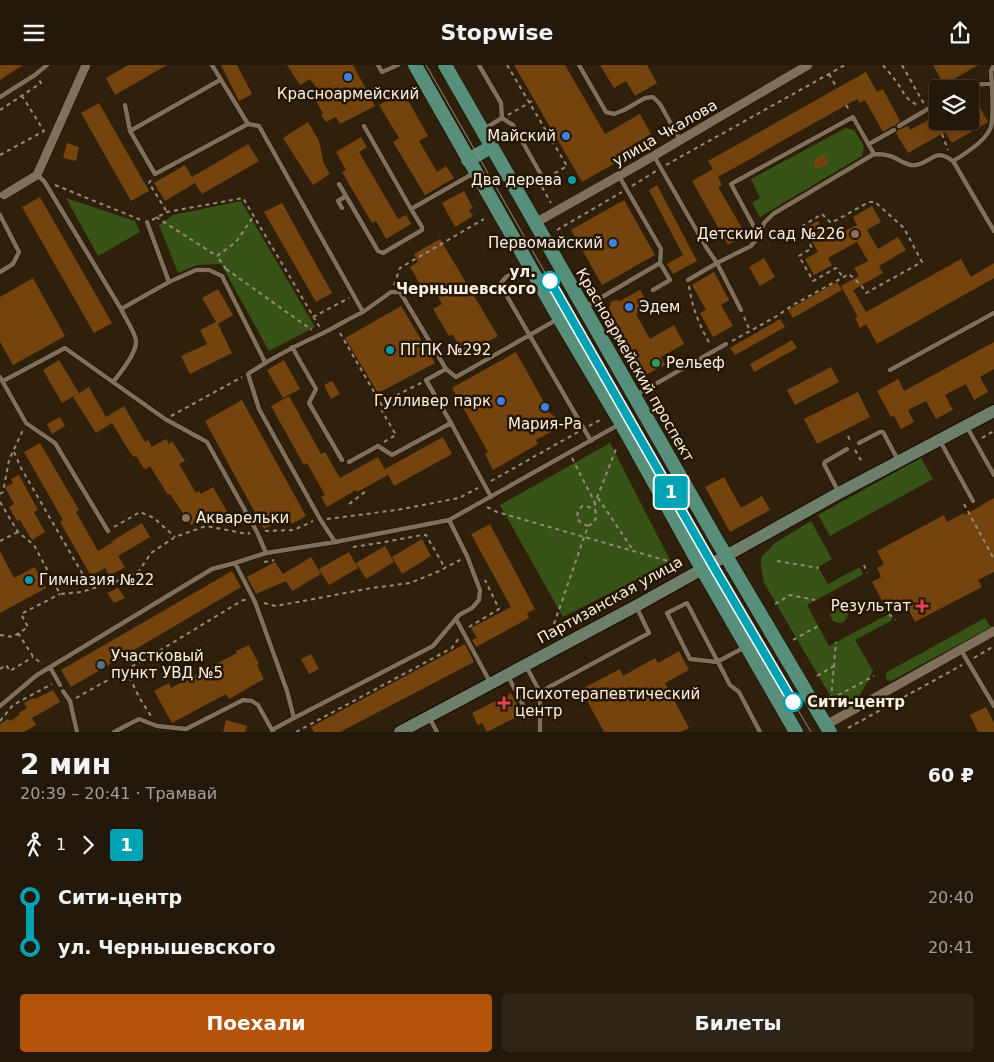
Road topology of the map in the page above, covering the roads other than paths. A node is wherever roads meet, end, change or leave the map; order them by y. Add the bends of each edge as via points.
1 (47, 65) edge
2 (86, 65) edge
3 (212, 65) edge
4 (378, 65) edge
5 (398, 65) edge
6 (415, 65) edge
7 (445, 65) edge
8 (479, 65) edge
9 (578, 65) edge
10 (808, 65) edge
11 (994, 65) edge
12 (220, 80) junction
13 (993, 83) edge
14 (979, 85) edge
15 (0, 97) edge
16 (125, 105) dead end
17 (929, 108) edge
18 (502, 118) junction
19 (248, 124) junction
20 (364, 126) dead end
21 (899, 126) dead end
22 (894, 129) dead end
23 (482, 130) junction
24 (130, 131) junction
25 (680, 140) junction
26 (869, 144) junction
27 (492, 147) junction
28 (874, 155) junction
29 (654, 156) junction
30 (468, 159) junction
31 (953, 161) junction
32 (476, 172) junction
33 (619, 176) junction
34 (40, 178) junction
35 (544, 179) road end
36 (339, 185) dead end
37 (1, 195) edge
38 (346, 196) junction
39 (342, 208) dead end
40 (411, 209) junction
41 (0, 215) edge
42 (147, 223) road end
43 (535, 223) junction
44 (994, 231) edge
45 (759, 236) junction
46 (660, 263) junction
47 (717, 263) junction
48 (528, 265) junction
49 (0, 272) edge
50 (688, 279) road end
51 (170, 281) junction
52 (653, 291) dead end
53 (584, 308) junction
54 (120, 309) junction
55 (740, 310) road end
56 (363, 312) junction
57 (994, 313) edge
58 (559, 318) junction
59 (529, 335) junction
60 (726, 344) road end
61 (292, 347) junction
62 (265, 362) junction
63 (446, 369) junction
64 (890, 370) dead end
65 (0, 377) edge
66 (3, 381) junction
67 (113, 382) junction
68 (634, 395) junction
69 (994, 411) edge
70 (451, 423) junction
71 (622, 423) junction
72 (967, 426) junction
73 (939, 440) junction
74 (591, 441) junction
75 (858, 443) dead end
76 (847, 449) dead end
77 (342, 460) dead end
78 (899, 461) junction
79 (349, 462) dead end
80 (994, 475) edge
81 (839, 493) junction
82 (491, 497) junction
83 (973, 501) dead end
84 (449, 520) junction
85 (108, 531) road end
86 (336, 542) junction
87 (266, 553) junction
88 (726, 556) junction
89 (236, 563) junction
90 (702, 569) junction
91 (636, 606) junction
92 (456, 619) junction
93 (994, 631) edge
94 (746, 647) junction
95 (961, 650) junction
96 (718, 661) junction
97 (526, 665) junction
98 (50, 667) junction
99 (507, 675) junction
100 (491, 683) junction
101 (60, 685) dead end
102 (63, 691) dead end
103 (540, 693) junction
104 (523, 705) dead end
105 (0, 706) edge
106 (994, 706) edge
107 (428, 716) junction
108 (294, 718) junction
109 (828, 729) edge
110 (273, 731) edge
111 (77, 732) edge
112 (114, 732) edge
113 (400, 732) edge
114 (437, 732) edge
115 (540, 732) edge
116 (759, 732) edge
117 (796, 732) edge

1 - 15 lane
2 - 34 street
3 - 12 lane
4 - 5 lane via 382,72
6 - 30 main road
7 - 23 main road, Красноармейский проспект
8 - 18 lane via 500,103
9 - 25 lane via 606,112 624,110 644,98 653,97
10 - 25 street, улица Чкалова
11 - 13 lane via 991,71
12 - 19 lane
12 - 24 lane
13 - 14 lane
13 - 31 lane via 991,127 985,136
16 - 24 lane
17 - 21 lane
18 - 23 lane
18 - 35 lane via 513,125
19 - 24 lane via 155,174
19 - 56 lane via 259,126
20 - 40 lane
22 - 26 lane
23 - 27 main road, Красноармейский проспект
25 - 29 street, улица Чкалова
26 - 28 lane
26 - 45 lane via 853,117 731,184
27 - 30 main road
27 - 43 main road, Красноармейский проспект
28 - 31 lane via 891,156 916,165 938,155 945,155
28 - 45 lane via 773,214 764,223
29 - 33 street, улица Чкалова
29 - 47 lane
30 - 32 main road
31 - 44 lane
32 - 40 lane
32 - 48 main road
33 - 43 street, улица Чкалова
33 - 46 lane via 661,249
34 - 37 street
34 - 54 lane
36 - 38 lane
38 - 39 lane via 338,201
38 - 40 lane via 380,253 422,230
41 - 49 lane via 19,252 13,263
42 - 51 lane
43 - 53 main road, Красноармейский проспект
45 - 47 lane via 751,246
46 - 52 lane via 670,280
46 - 53 lane
47 - 50 lane
47 - 55 lane
48 - 58 main road
48 - 59 lane via 506,277 501,286
51 - 54 lane
51 - 62 lane via 196,270 209,270 222,276
53 - 68 main road, Красноармейский проспект
54 - 67 lane via 136,341 134,353
56 - 61 lane
56 - 63 lane via 391,292 400,292
57 - 64 lane
58 - 59 lane
58 - 71 main road
59 - 63 lane via 456,377
59 - 74 lane
60 - 68 lane
61 - 62 lane
61 - 77 lane via 316,389 309,403
62 - 86 lane via 248,374 259,409
63 - 70 lane via 426,380
65 - 66 lane
66 - 67 lane via 65,348
66 - 85 lane via 26,423 55,443
67 - 87 lane via 165,419 207,442
68 - 88 main road, Красноармейский проспект
69 - 72 main road, Партизанская улица
70 - 79 lane via 392,455 378,446
70 - 82 lane
71 - 74 lane
71 - 90 main road
72 - 73 main road, Партизанская улица
72 - 80 lane
73 - 78 main road, Партизанская улица
73 - 83 lane
74 - 82 lane
75 - 78 lane via 883,432
76 - 81 lane via 824,465
78 - 81 main road, Партизанская улица
81 - 88 main road, Партизанская улица
82 - 84 lane
84 - 86 lane
84 - 92 lane via 480,590 479,600
86 - 87 lane
87 - 89 lane
88 - 90 main road, Партизанская улица
88 - 109 main road, Красноармейский проспект
89 - 98 lane via 212,569
89 - 108 lane via 255,602
90 - 91 main road, Партизанская улица
90 - 94 main road
91 - 97 main road, Партизанская улица
91 - 103 lane via 650,633
92 - 100 lane
92 - 108 lane via 433,646
93 - 95 street
94 - 96 lane
94 - 117 main road
95 - 106 lane
95 - 109 street
96 - 96 lane via 687,603 667,613 690,659
96 - 116 lane via 730,685 739,692
97 - 99 main road, Партизанская улица
97 - 103 lane
98 - 101 lane
98 - 105 lane
99 - 100 main road, Партизанская улица
99 - 104 lane
100 - 107 main road, Партизанская улица
102 - 111 lane via 70,701
103 - 115 lane
107 - 113 main road, Партизанская улица
107 - 114 lane
108 - 110 lane
110 - 112 lane via 258,705 244,700 186,729 157,726 139,719

